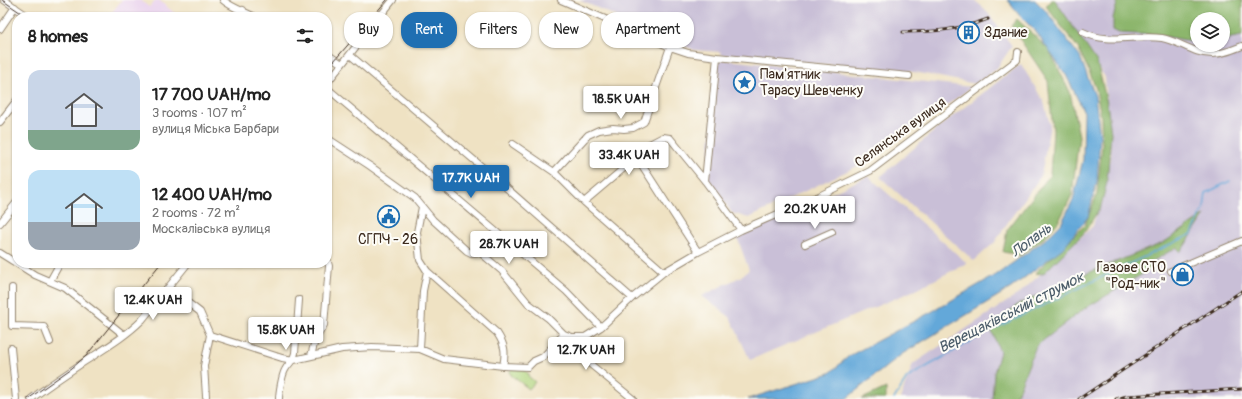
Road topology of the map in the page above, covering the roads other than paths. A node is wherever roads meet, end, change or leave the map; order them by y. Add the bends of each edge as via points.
1 (4, 0) edge
2 (223, 0) edge
3 (393, 0) edge
4 (561, 0) edge
5 (15, 7) junction
6 (243, 10) joint
7 (22, 12) edge
8 (246, 12) edge
9 (601, 17) edge
10 (0, 29) edge
11 (1083, 32) dead end
12 (1242, 46) edge
13 (670, 48) edge
14 (673, 48) edge
15 (1018, 52) dead end
16 (350, 55) junction
17 (332, 57) edge
18 (717, 58) junction
19 (342, 64) junction
20 (909, 76) dead end
21 (332, 77) edge
22 (332, 92) edge
23 (12, 106) edge
24 (0, 122) edge
25 (332, 141) edge
26 (513, 144) dead end
27 (638, 159) junction
28 (554, 172) junction
29 (705, 181) junction
30 (584, 202) junction
31 (422, 207) junction
32 (12, 208) edge
33 (0, 223) edge
34 (741, 230) junction
35 (832, 232) dead end
36 (1242, 242) edge
37 (805, 244) dead end
38 (698, 252) junction
39 (0, 253) edge
40 (12, 261) edge
41 (24, 268) edge
42 (57, 268) edge
43 (184, 268) edge
44 (329, 268) edge
45 (427, 271) junction
46 (1171, 271) dead end
47 (664, 272) junction
48 (50, 281) junction
49 (12, 288) dead end
50 (169, 288) junction
51 (632, 298) junction
52 (299, 300) dead end
53 (600, 326) junction
54 (564, 334) junction
55 (210, 335) junction
56 (124, 336) junction
57 (586, 337) junction
58 (50, 342) dead end
59 (11, 348) dead end
60 (420, 349) junction
61 (311, 356) junction
62 (282, 358) junction
63 (294, 360) junction
64 (503, 366) junction
65 (285, 369) junction
66 (206, 396) dead end
67 (16, 399) edge
68 (31, 399) edge
69 (279, 399) edge
70 (633, 399) edge

1 - 5 street
2 - 6 street
3 - 16 street
4 - 9 street
5 - 7 street
5 - 10 street
6 - 8 street
11 - 12 street via 1104,39 1162,38 1201,53 1211,54
13 - 28 street via 644,122 633,128 599,130 588,136
14 - 18 street
15 - 34 street, Селянська вулиця via 1017,60 870,171
16 - 19 street
16 - 51 street
17 - 19 street
18 - 20 street
18 - 29 street
19 - 21 street
22 - 53 street via 566,291
23 - 24 street
25 - 31 street via 415,198
26 - 28 street
27 - 29 street via 644,147 663,137 670,138
27 - 30 street
27 - 38 street
28 - 30 street
29 - 34 street
30 - 47 street
31 - 45 street via 418,232 420,260
31 - 54 street via 468,251 482,254 502,271 528,303
32 - 33 street
34 - 38 street, Селянська вулиця
35 - 37 street
36 - 46 street
38 - 47 street, Селянська вулиця
39 - 40 street
41 - 48 street
42 - 48 street
43 - 50 street
44 - 61 street via 324,325 315,340
45 - 60 street via 423,291
45 - 64 street via 497,333 504,343
47 - 51 street, Селянська вулиця
48 - 56 street via 65,288
49 - 58 street via 12,326 44,327
50 - 55 street via 200,312
50 - 56 street via 142,320
51 - 53 street, Селянська вулиця
52 - 63 street
53 - 57 street, Селянська вулиця
54 - 57 street
54 - 64 street via 543,357 528,367
55 - 62 street
55 - 66 street via 204,366
56 - 68 street
57 - 70 street via 578,346 580,355
59 - 67 street
60 - 61 street via 372,347 342,349
60 - 64 street via 444,359
61 - 63 street
62 - 63 street
62 - 65 street
63 - 65 street
65 - 69 street

